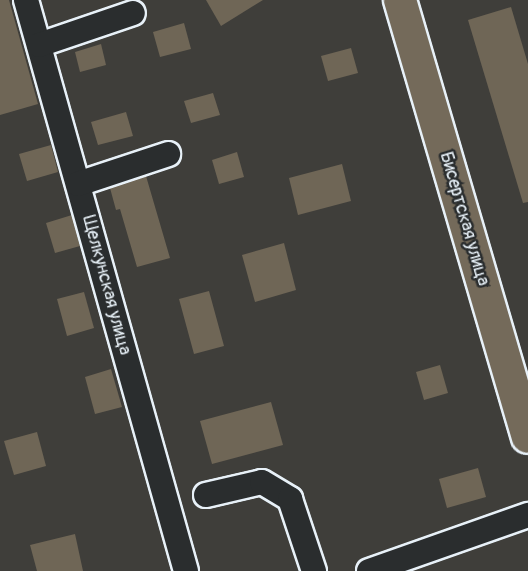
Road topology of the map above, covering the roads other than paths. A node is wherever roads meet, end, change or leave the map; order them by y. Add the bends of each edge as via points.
1 (26, 0) edge
2 (400, 0) edge
3 (133, 13) dead end
4 (39, 45) junction
5 (168, 154) dead end
6 (78, 184) junction
7 (528, 437) edge
8 (206, 495) dead end
9 (528, 515) edge
10 (186, 571) edge
11 (314, 571) edge
12 (373, 571) edge

1 - 4 street, Щелкунская улица
2 - 7 main road, Бисертская улица
3 - 4 street
4 - 6 street, Щелкунская улица
5 - 6 street
6 - 10 street, Щелкунская улица
8 - 11 street via 262,482 290,499
9 - 12 street

